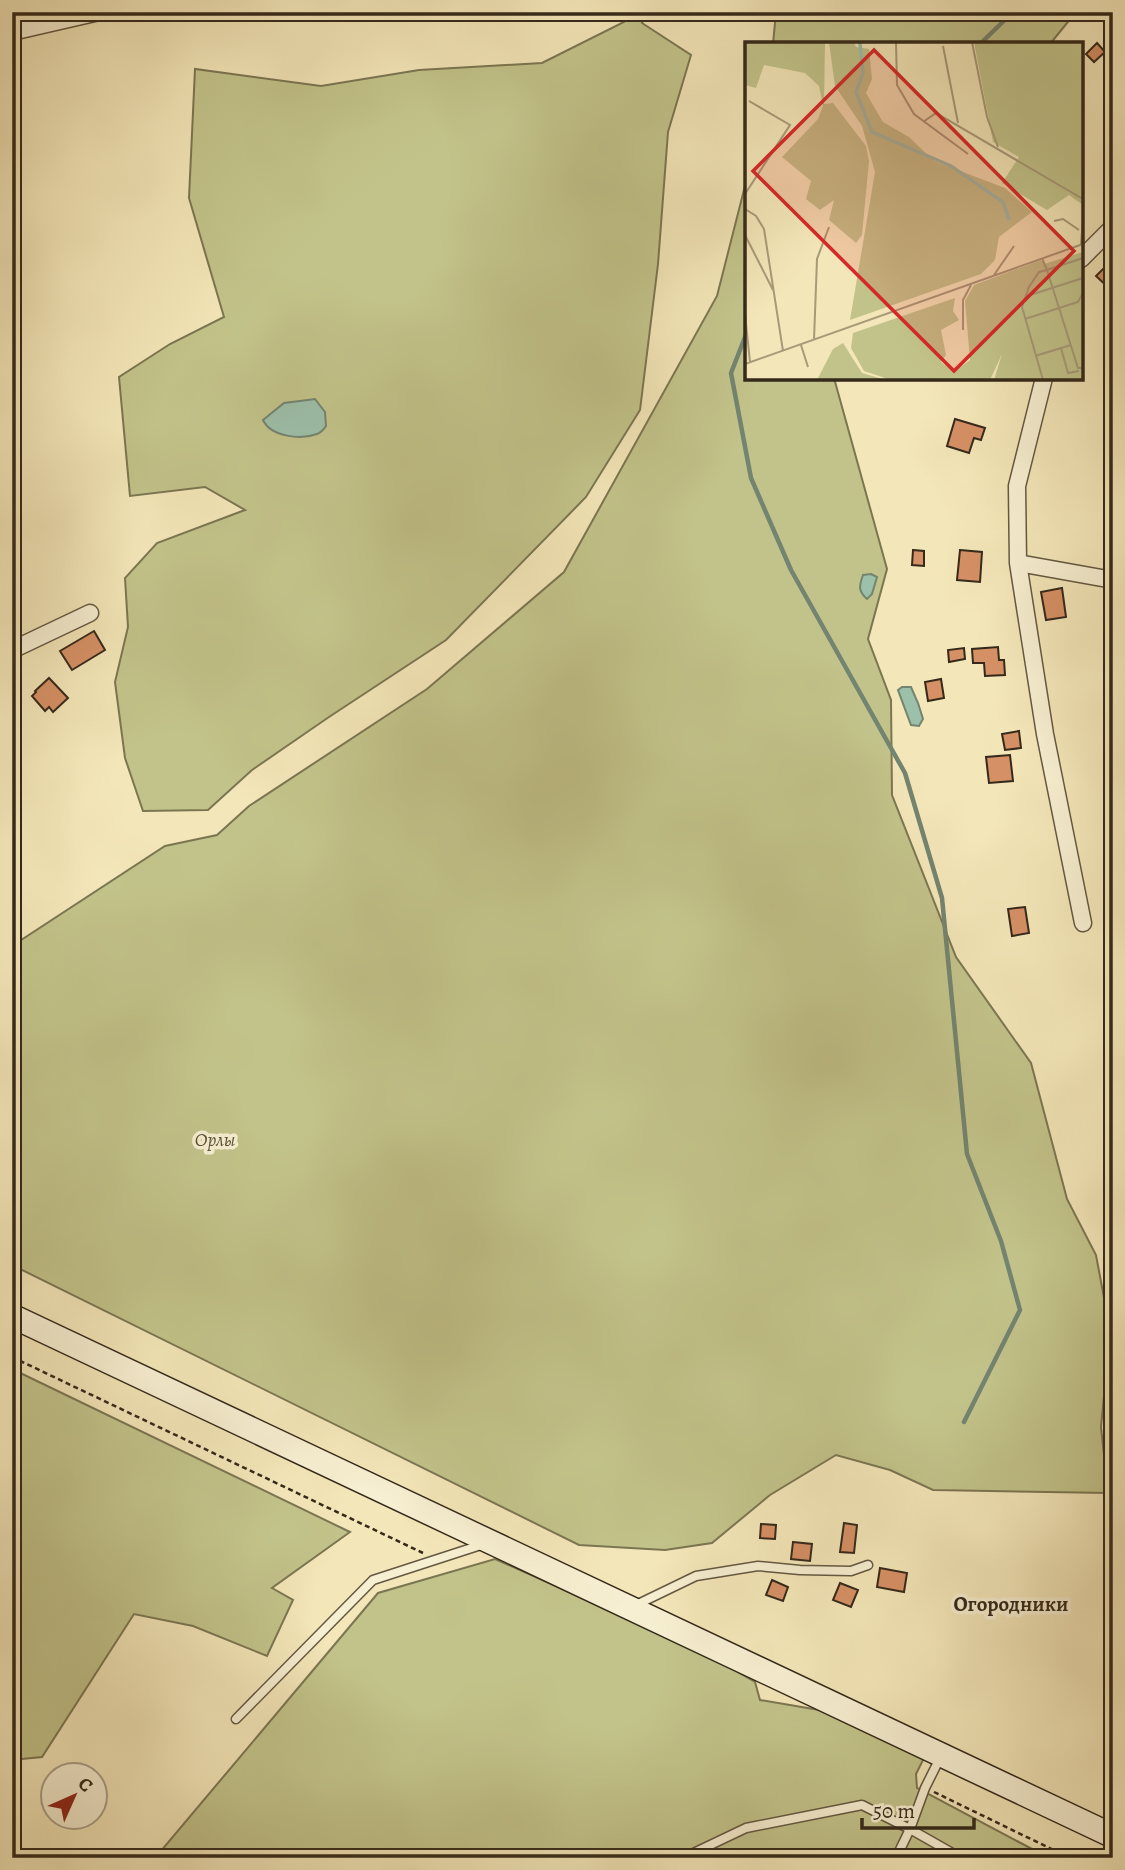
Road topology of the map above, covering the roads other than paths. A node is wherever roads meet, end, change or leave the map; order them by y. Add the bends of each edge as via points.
1 (99, 12) edge
2 (12, 32) edge
3 (1113, 227) edge
4 (1083, 257) edge
5 (1044, 380) edge
6 (1018, 563) junction
7 (1113, 580) edge
8 (90, 613) dead end
9 (12, 650) edge
10 (1083, 923) dead end
11 (12, 1316) edge
12 (490, 1542) junction
13 (868, 1565) dead end
14 (630, 1608) junction
15 (236, 1719) dead end
16 (941, 1755) junction
17 (910, 1829) junction
18 (1113, 1836) edge
19 (685, 1858) edge
20 (896, 1858) edge
21 (961, 1858) edge

1 - 2 street
3 - 4 street
5 - 6 street via 1017,486
6 - 7 street
6 - 10 street via 1045,734
8 - 9 street
11 - 12 main road
12 - 14 main road
12 - 15 lane via 373,1580
13 - 14 lane via 851,1571 758,1566 696,1576
14 - 16 main road
16 - 17 lane
16 - 18 main road
17 - 19 lane via 862,1805 746,1828
17 - 20 lane
17 - 21 lane

